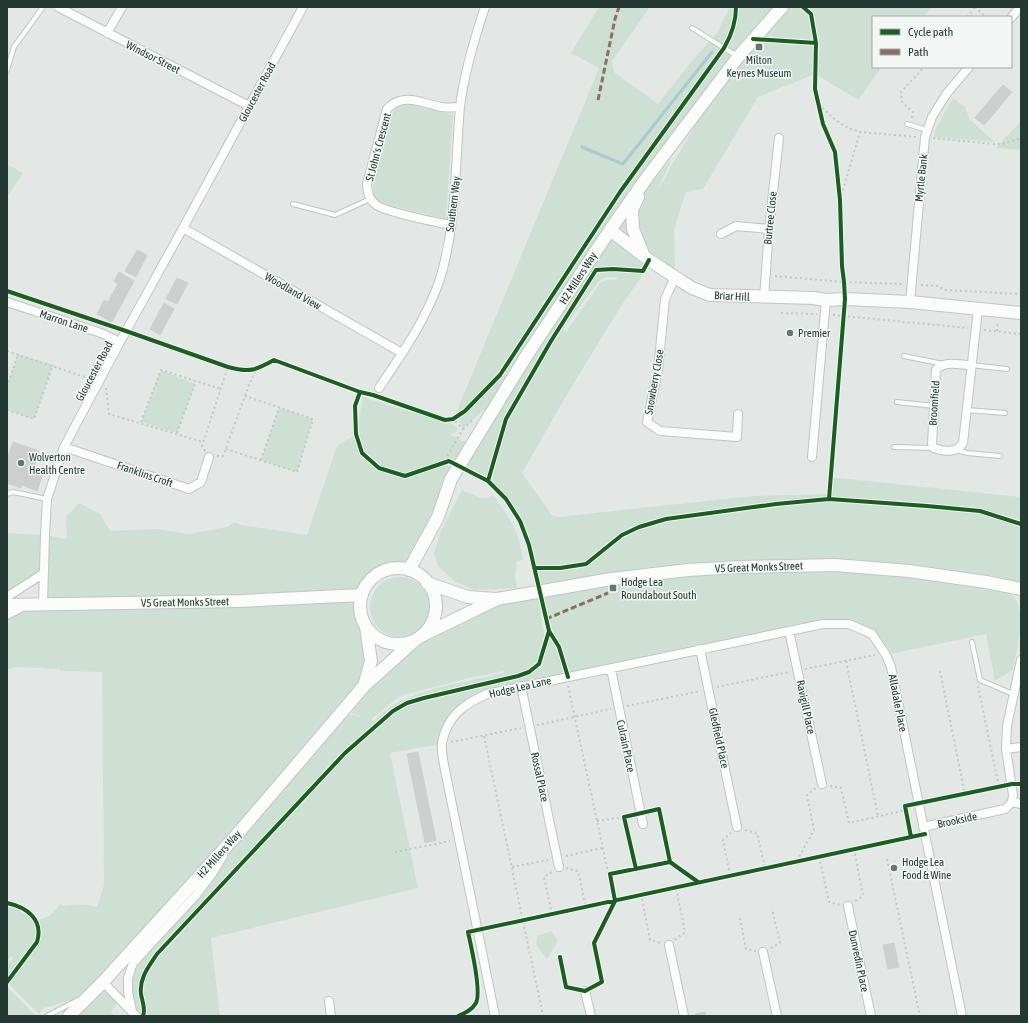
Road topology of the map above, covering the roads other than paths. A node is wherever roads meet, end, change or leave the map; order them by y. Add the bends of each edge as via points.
1 (43, 7) edge
2 (58, 7) edge
3 (122, 7) edge
4 (303, 7) edge
5 (485, 7) edge
6 (782, 7) edge
7 (1020, 7) edge
8 (1012, 17) edge
9 (692, 28) dead end
10 (107, 33) junction
11 (738, 56) junction
12 (968, 68) edge
13 (7, 70) edge
14 (249, 106) junction
15 (460, 107) junction
16 (909, 124) road end
17 (926, 134) junction
18 (779, 138) dead end
19 (648, 176) junction
20 (370, 199) junction
21 (293, 204) dead end
22 (450, 225) junction
23 (183, 228) junction
24 (769, 229) junction
25 (610, 230) junction
26 (721, 234) dead end
27 (643, 256) junction
28 (675, 277) junction
29 (764, 298) junction
30 (826, 300) junction
31 (7, 302) edge
32 (910, 302) junction
33 (978, 309) junction
34 (1021, 313) edge
35 (120, 342) junction
36 (402, 353) junction
37 (904, 356) dead end
38 (943, 364) junction
39 (971, 365) junction
40 (1008, 370) dead end
41 (379, 388) dead end
42 (897, 402) dead end
43 (934, 406) junction
44 (966, 410) junction
45 (1005, 413) dead end
46 (738, 414) dead end
47 (64, 447) junction
48 (894, 447) dead end
49 (934, 448) junction
50 (956, 450) junction
51 (1000, 456) dead end
52 (209, 457) road end
53 (812, 457) dead end
54 (7, 494) edge
55 (47, 499) junction
56 (408, 570) junction
57 (44, 573) junction
58 (427, 583) junction
59 (1021, 589) edge
60 (362, 595) junction
61 (7, 597) edge
62 (497, 599) junction
63 (43, 604) junction
64 (7, 605) edge
65 (27, 605) junction
66 (7, 614) edge
67 (823, 624) joint
68 (366, 627) junction
69 (789, 631) junction
70 (418, 638) junction
71 (972, 642) dead end
72 (700, 649) junction
73 (1021, 660) edge
74 (611, 668) junction
75 (364, 686) junction
76 (521, 686) junction
77 (1014, 694) junction
78 (1021, 747) edge
79 (1006, 749) junction
80 (822, 784) road end
81 (1012, 802) junction
82 (1021, 804) edge
83 (643, 824) dead end
84 (923, 827) junction
85 (737, 828) road end
86 (234, 838) junction
87 (559, 867) road end
88 (848, 906) road end
89 (669, 945) road end
90 (763, 952) road end
91 (103, 982) junction
92 (585, 990) dead end
93 (90, 995) junction
94 (329, 1001) dead end
95 (134, 1014) edge
96 (47, 1016) edge
97 (68, 1016) edge
98 (331, 1016) edge
99 (495, 1016) edge
100 (591, 1016) edge
101 (684, 1016) edge
102 (777, 1016) edge
103 (871, 1016) edge
104 (962, 1016) edge

1 - 13 lane via 14,47
2 - 10 street, Windsor Street
3 - 10 street
4 - 14 street, Gloucester Road
5 - 15 street, Southern Way via 466,70
6 - 11 street, H2 Millers Way
7 - 8 street
9 - 11 lane
10 - 14 street, Windsor Street
11 - 19 street, H2 Millers Way
12 - 17 street, Myrtle Bank via 947,93 932,117
14 - 23 street, Gloucester Road
15 - 20 street, St John's Crescent via 443,107 408,99 392,103 387,108 368,184 367,192
15 - 22 street, Southern Way via 457,167
16 - 17 lane
17 - 32 street, Myrtle Bank
18 - 24 street, Burtree Close
19 - 25 street, H2 Millers Way
19 - 27 street via 632,210 632,229
20 - 21 lane via 335,214
20 - 22 street via 380,208
22 - 36 street, Southern Way via 448,246 438,282 421,322
23 - 35 street, Gloucester Road
23 - 36 street, Woodland View
24 - 26 street via 736,226
24 - 29 street, Burtree Close
25 - 27 street, Briar Hill
25 - 56 street, H2 Millers Way via 525,358 451,479 438,517
27 - 28 street, Briar Hill
28 - 29 street, Briar Hill via 692,288 710,295
28 - 46 street, Snowberry Close via 665,299 658,370 647,422 660,431 737,437
29 - 30 street, Briar Hill
30 - 32 street, Briar Hill
30 - 53 street
31 - 35 street, Marron Lane via 101,333
32 - 33 street, Briar Hill
33 - 34 street, Briar Hill
33 - 39 street
35 - 47 street, Gloucester Road
36 - 41 street, Southern Way
37 - 38 lane
38 - 39 street
38 - 43 street, Broomfield via 936,370
39 - 40 lane
39 - 44 street
42 - 43 lane
43 - 49 street, Broomfield
44 - 45 lane
44 - 50 street via 963,443
47 - 52 street, Franklins Croft via 189,489 201,482
47 - 55 street, Gloucester Road
48 - 49 lane
49 - 50 street
50 - 51 lane
54 - 55 lane via 13,492
55 - 57 street, Gloucester Road
56 - 58 street via 419,575
56 - 60 street via 392,569 379,574 371,580
57 - 61 street
57 - 63 street, Gloucester Road
58 - 62 street, V5 Great Monks Street via 468,598
58 - 70 street via 432,590 435,615 432,623
59 - 62 street, V5 Great Monks Street via 917,572 835,565 739,566 611,578
60 - 63 street, V5 Great Monks Street via 240,601
60 - 68 street via 360,610
62 - 70 street, V5 Great Monks Street
63 - 65 street, V5 Great Monks Street
64 - 65 street, V5 Great Monks Street
65 - 66 street
67 - 69 street, Hodge Lea Lane
67 - 84 street, Alladale Place via 849,624 872,634 891,666
68 - 70 street via 377,638 392,644
68 - 75 street, H2 Millers Way via 371,661
69 - 72 street, Hodge Lea Lane
69 - 80 street, Ravigill Place
70 - 75 street, H2 Millers Way
71 - 77 lane via 980,680
72 - 74 street, Hodge Lea Lane
72 - 85 street, Gledfield Place
73 - 77 street
74 - 76 street, Hodge Lea Lane
74 - 83 street, Culrain Place
75 - 86 street, H2 Millers Way
76 - 87 street, Rossal Place
76 - 99 street, Hodge Lea Lane via 470,701 453,717 442,744 444,765
77 - 79 street via 1007,726
78 - 79 street
79 - 81 street via 1012,784
81 - 82 street
81 - 84 street, Brookside via 1005,809
84 - 104 street, Brookside
86 - 91 street, H2 Millers Way
86 - 95 street via 196,895 133,963 128,978 128,992
88 - 103 street, Dunvedin Place
89 - 101 street
90 - 102 street
91 - 93 street, H2 Millers Way
91 - 95 street
92 - 100 street
93 - 96 lane
93 - 97 street, H2 Millers Way
94 - 98 street

